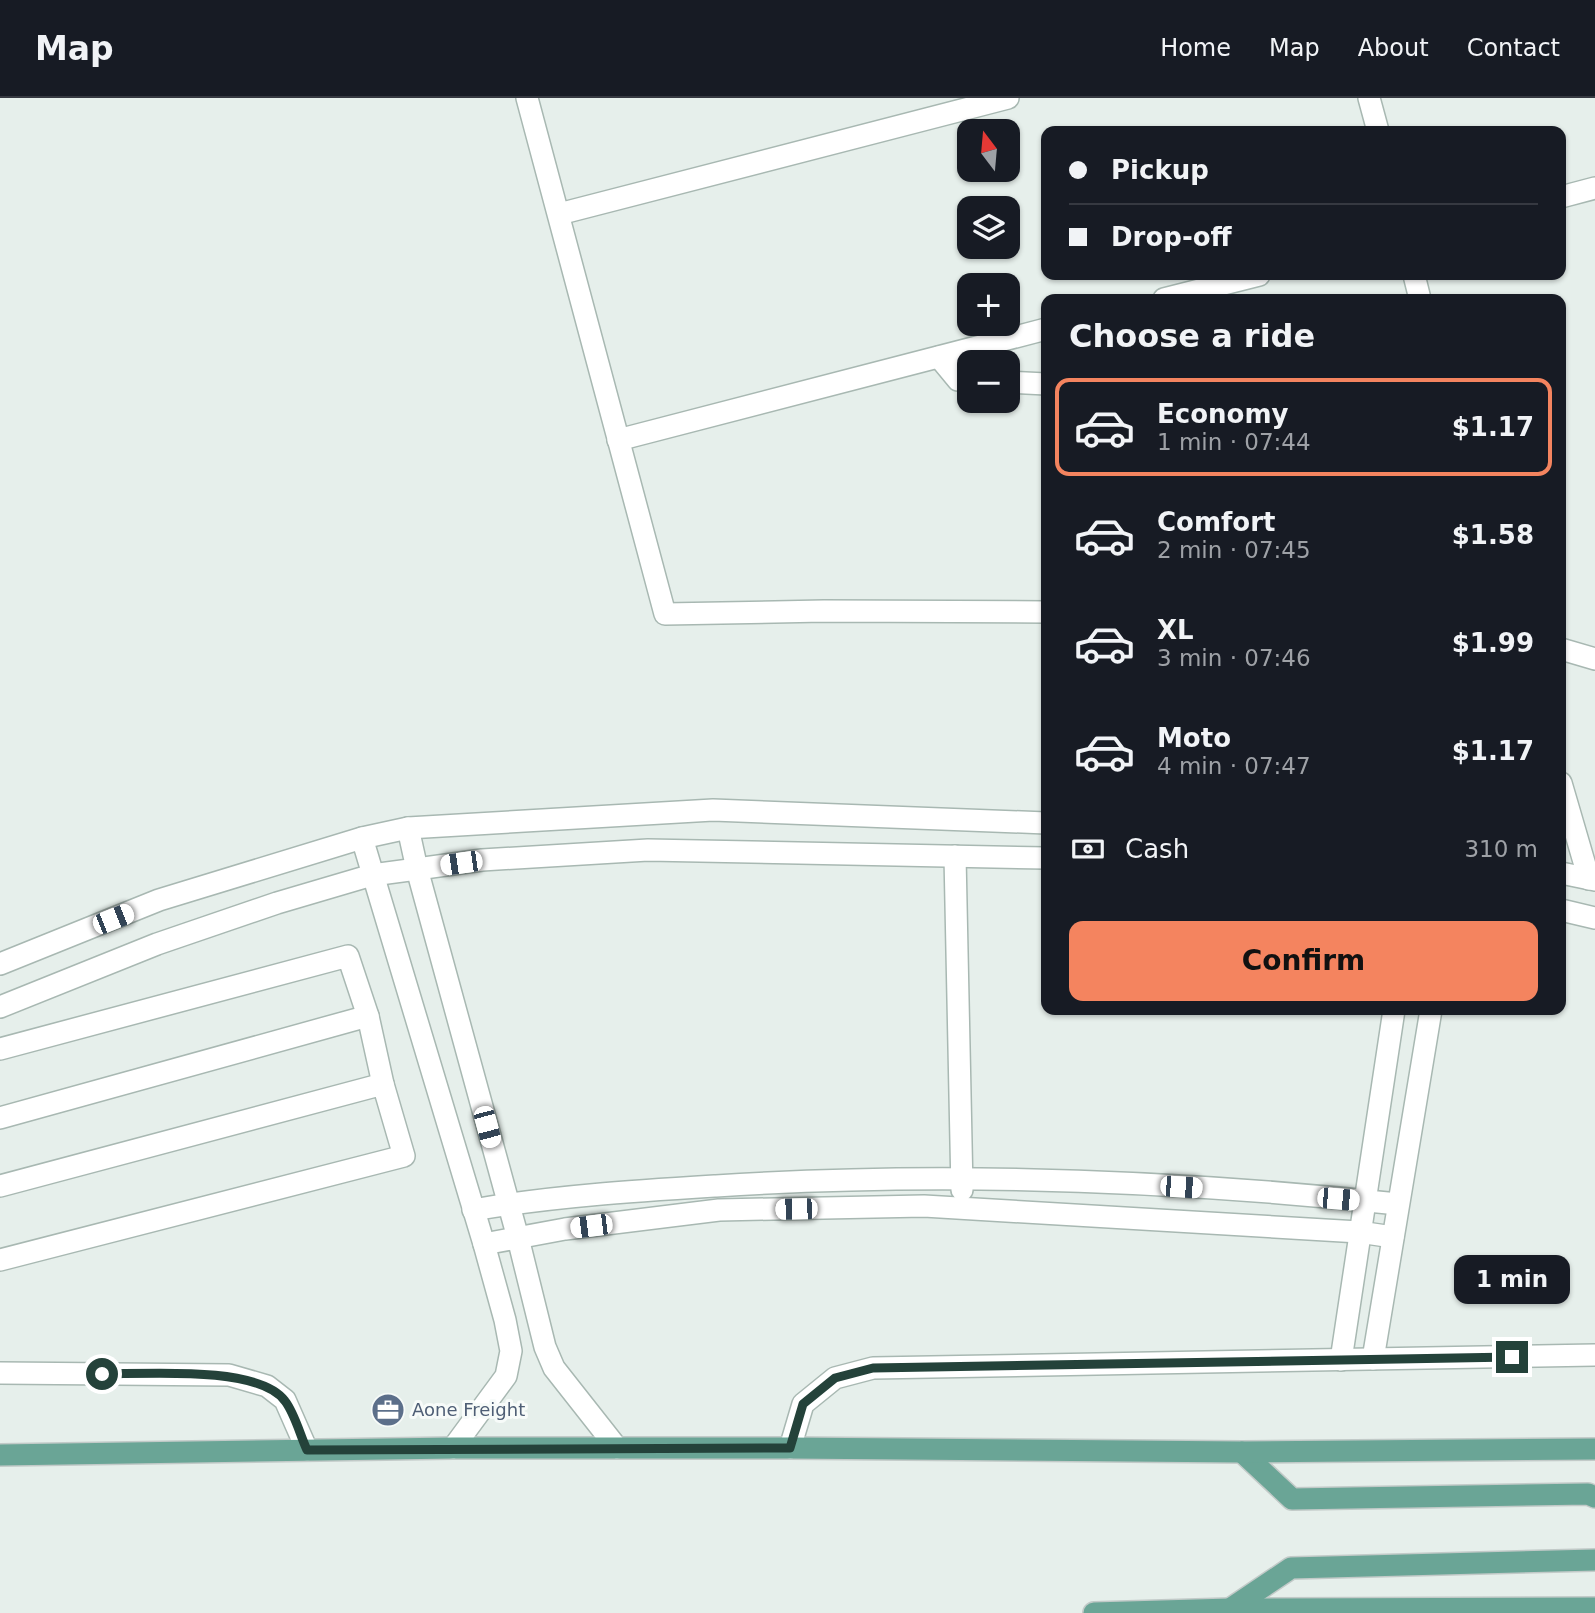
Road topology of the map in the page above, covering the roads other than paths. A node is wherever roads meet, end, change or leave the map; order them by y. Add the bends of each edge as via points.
1 (527, 98) edge
2 (1008, 98) edge
3 (1369, 98) edge
4 (1377, 126) edge
5 (1595, 188) edge
6 (1566, 196) edge
7 (559, 215) junction
8 (1239, 280) edge
9 (1184, 294) edge
10 (1041, 330) edge
11 (939, 357) junction
12 (957, 379) edge
13 (1020, 383) edge
14 (1041, 384) edge
15 (618, 440) junction
16 (1041, 612) edge
17 (1566, 650) edge
18 (1595, 659) edge
19 (1566, 798) edge
20 (1041, 823) edge
21 (408, 828) junction
22 (362, 838) junction
23 (955, 856) junction
24 (1041, 858) edge
25 (417, 869) junction
26 (1566, 874) edge
27 (372, 876) junction
28 (1592, 879) edge
29 (1566, 911) edge
30 (1595, 918) edge
31 (0, 964) edge
32 (0, 1007) edge
33 (1393, 1015) edge
34 (1430, 1015) edge
35 (368, 1016) junction
36 (0, 1049) edge
37 (383, 1084) junction
38 (0, 1118) edge
39 (962, 1177) junction
40 (0, 1186) edge
41 (1364, 1201) junction
42 (508, 1204) junction
43 (1398, 1205) junction
44 (961, 1209) junction
45 (473, 1210) junction
46 (1359, 1233) junction
47 (1393, 1237) junction
48 (518, 1238) junction
49 (484, 1244) junction
50 (0, 1260) edge
51 (1595, 1355) edge
52 (1373, 1359) junction
53 (1341, 1360) junction
54 (0, 1373) edge
55 (453, 1448) junction
56 (617, 1448) junction
57 (790, 1448) junction
58 (1595, 1449) edge
59 (307, 1450) junction
60 (1242, 1452) junction
61 (0, 1455) edge
62 (1595, 1497) edge
63 (1595, 1560) edge
64 (1595, 1608) edge
65 (1230, 1609) junction
66 (1094, 1613) edge

1 - 7 street
2 - 7 street
3 - 4 street
5 - 6 street
7 - 15 street
8 - 9 street
10 - 11 street
11 - 12 street
11 - 15 street
13 - 14 street
15 - 16 street via 665,614
17 - 18 street
19 - 28 street
20 - 21 street via 713,810
21 - 22 street
21 - 25 street
22 - 27 street
22 - 31 street via 159,900
23 - 24 street
23 - 25 street via 648,850 482,860
23 - 39 street
25 - 27 street
25 - 42 street
26 - 28 street
27 - 32 street via 157,944
27 - 45 street
29 - 30 street
33 - 41 street
34 - 43 street
35 - 36 street via 348,956
35 - 37 street
35 - 38 street
37 - 40 street
37 - 50 street via 404,1156
39 - 41 street via 1080,1180
39 - 42 street via 814,1179
39 - 44 street
41 - 43 street
41 - 46 street
42 - 45 street
42 - 48 street
43 - 47 street
44 - 46 street
44 - 48 street via 719,1210
45 - 49 street
46 - 47 street
46 - 53 street
47 - 52 street
48 - 49 street
48 - 56 street via 554,1368
49 - 55 street via 511,1351 506,1376
51 - 52 street
52 - 53 street
53 - 57 street via 873,1368 835,1378 803,1404
54 - 59 street via 229,1375 267,1386 285,1400
55 - 56 main road
55 - 59 main road
56 - 57 main road
57 - 60 main road
58 - 60 main road
59 - 61 main road
60 - 62 main road via 1292,1499
63 - 65 main road via 1291,1567
64 - 65 main road
65 - 66 main road

